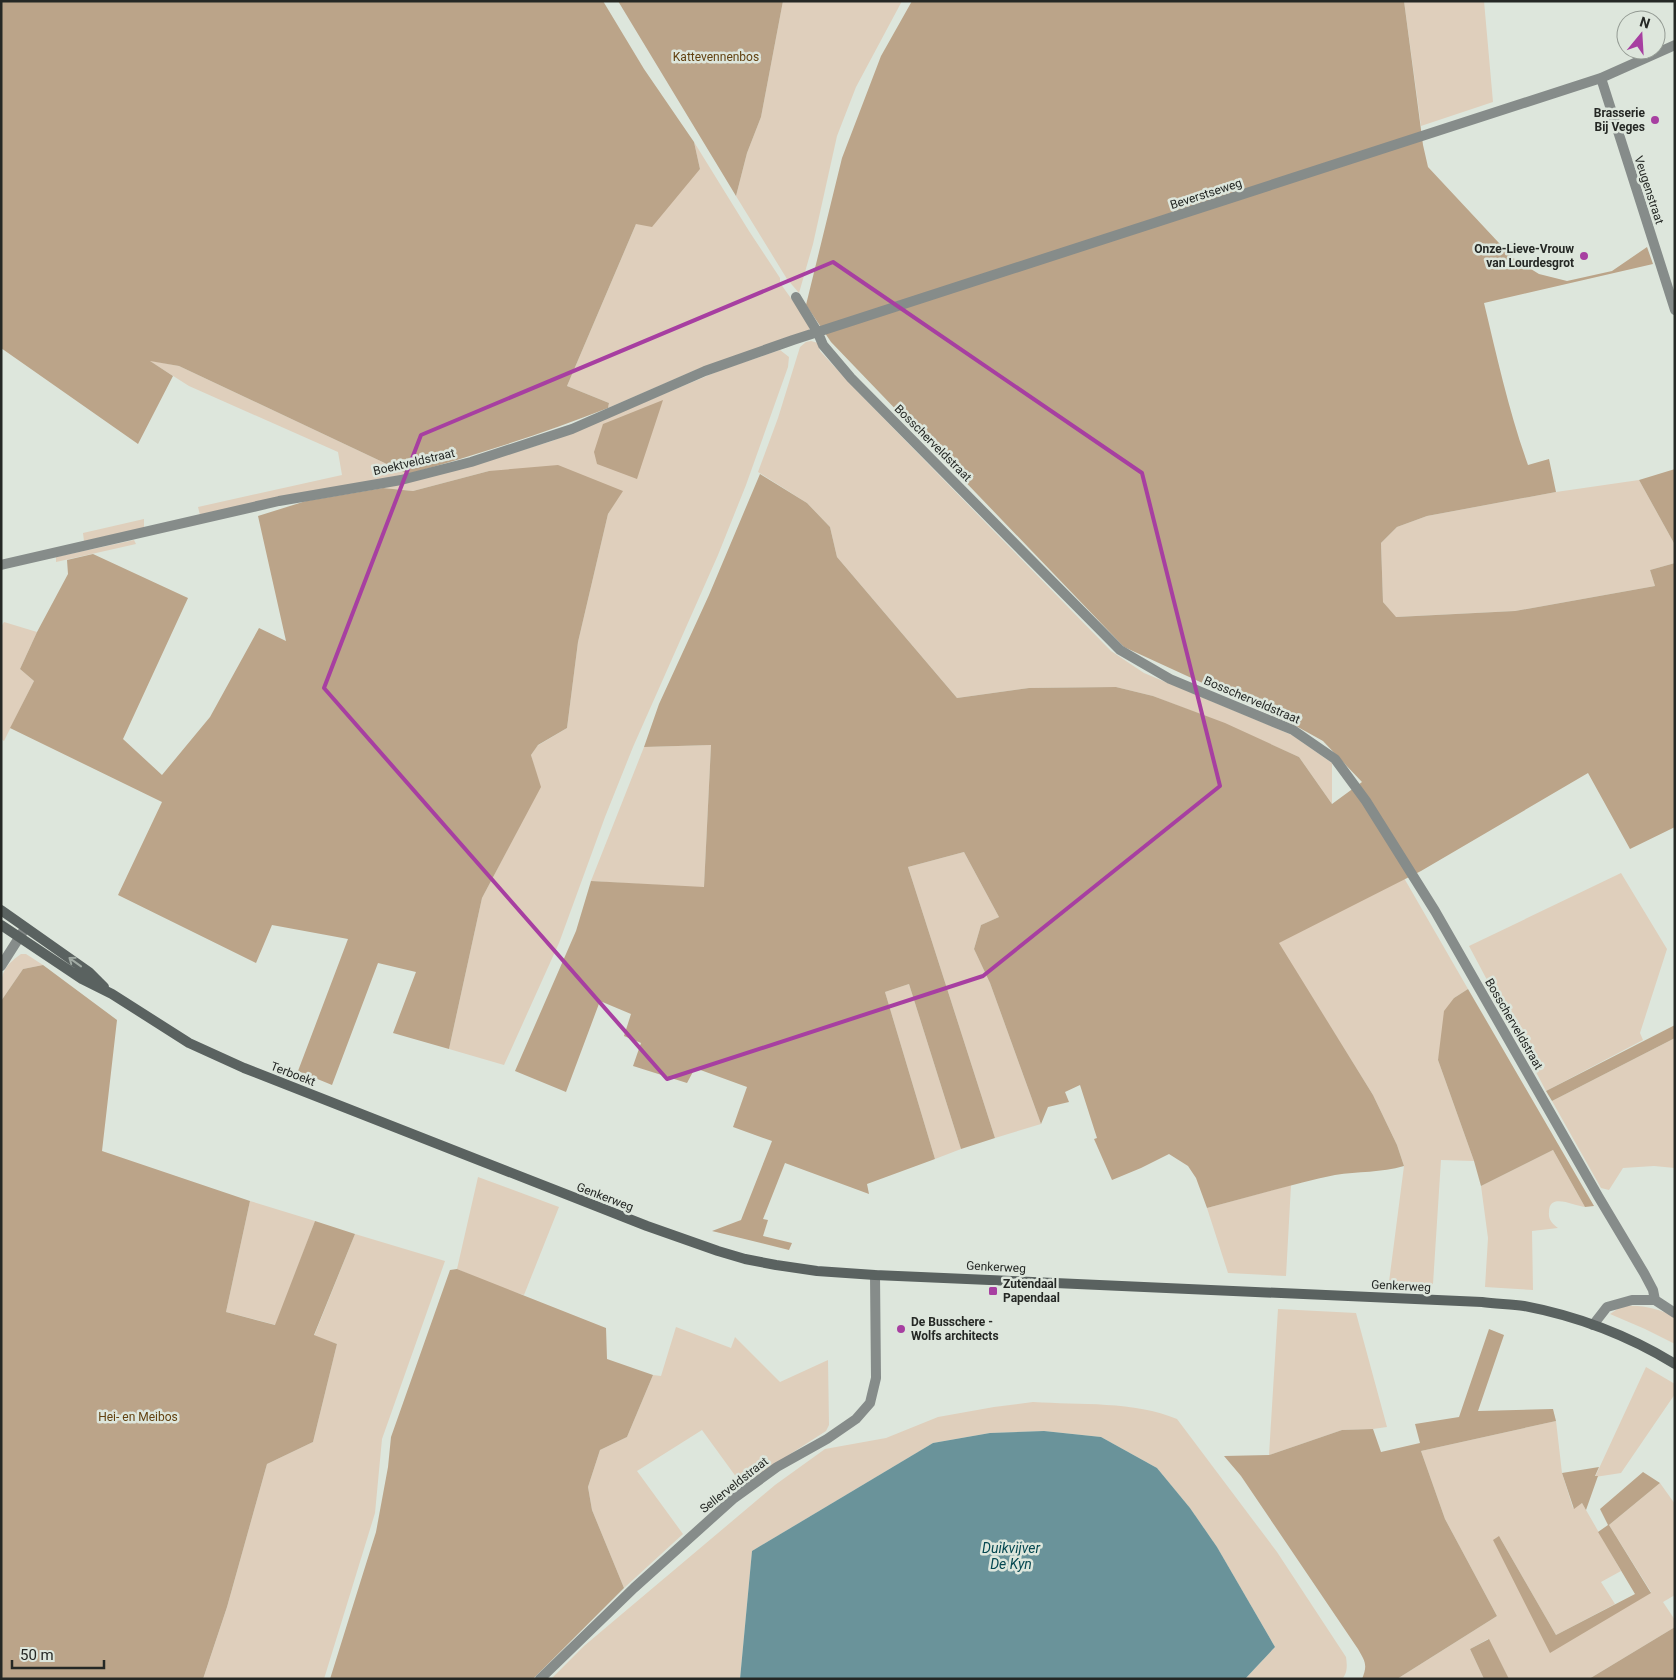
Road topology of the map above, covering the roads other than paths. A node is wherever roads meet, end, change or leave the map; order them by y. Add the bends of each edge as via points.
1 (1675, 45) edge
2 (1601, 78) junction
3 (796, 297) dead end
4 (1675, 310) edge
5 (818, 333) junction
6 (1, 565) edge
7 (1, 910) edge
8 (1, 925) edge
9 (26, 927) junction
10 (19, 938) junction
11 (1, 966) edge
12 (112, 994) junction
13 (474, 1159) joint
14 (875, 1275) junction
15 (1655, 1300) junction
16 (1675, 1313) edge
17 (1593, 1325) junction
18 (1675, 1364) edge
19 (540, 1679) edge

1 - 2 street, Beverstseweg
2 - 4 street, Veugenstraat
2 - 5 street, Beverstseweg
3 - 5 street, Bosscherveldstraat
5 - 6 street, Boektveldstraat via 704,371 572,429 471,462 401,480 279,501
5 - 15 street, Bosscherveldstraat via 823,345 851,378 1120,650 1170,679 1293,730 1335,759 1366,801 1435,911 1644,1273
7 - 9 main road, Terboekt
8 - 10 main road, Terboekt
9 - 10 street
12 -> 9 main road, Terboekt via 89,972
10 - 11 street
10 - 12 main road, Terboekt via 82,979
12 - 13 main road, Terboekt via 147,1018 212,1054
13 - 14 main road, Genkerweg via 647,1226 745,1259 817,1271
14 - 17 main road, Genkerweg via 1482,1302 1524,1306
14 - 19 street, Sellerveldstraat via 876,1378 870,1403 856,1419 777,1467 733,1499
15 - 16 street
15 - 17 street via 1632,1300 1607,1307
17 - 18 main road, Genkerweg via 1634,1341

